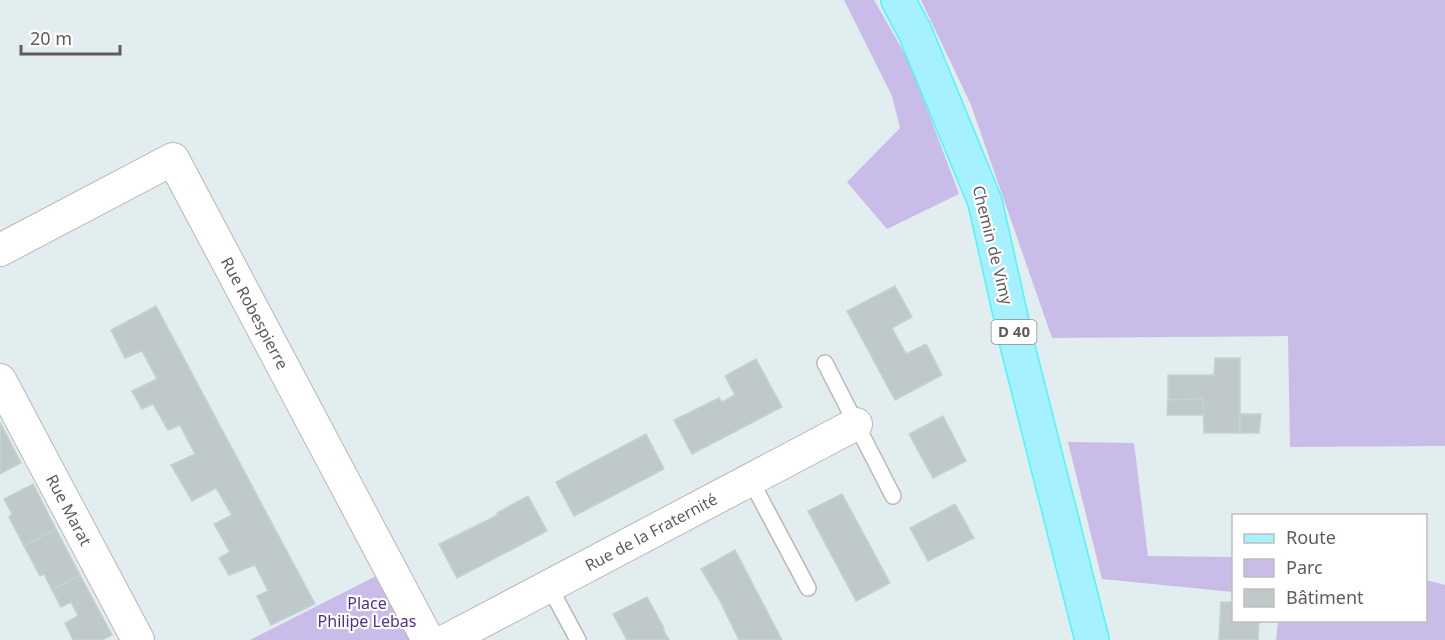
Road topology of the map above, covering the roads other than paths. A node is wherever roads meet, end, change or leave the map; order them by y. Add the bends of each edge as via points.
1 (898, 0) edge
2 (0, 250) edge
3 (825, 363) dead end
4 (0, 380) edge
5 (856, 424) junction
6 (750, 479) junction
7 (893, 496) dead end
8 (549, 586) junction
9 (808, 588) dead end
10 (138, 640) edge
11 (428, 640) edge
12 (447, 640) edge
13 (578, 640) edge
14 (1092, 640) edge

1 - 14 main road, Chemin de Vimy / D 40 via 985,202
2 - 11 street, Rue Robespierre via 173,159
3 - 5 lane
4 - 10 street, Rue Marat
5 - 6 street, Rue de la Fraternité
5 - 7 lane
6 - 8 street, Rue de la Fraternité
6 - 9 lane
8 - 12 street, Rue de la Fraternité
8 - 13 lane

